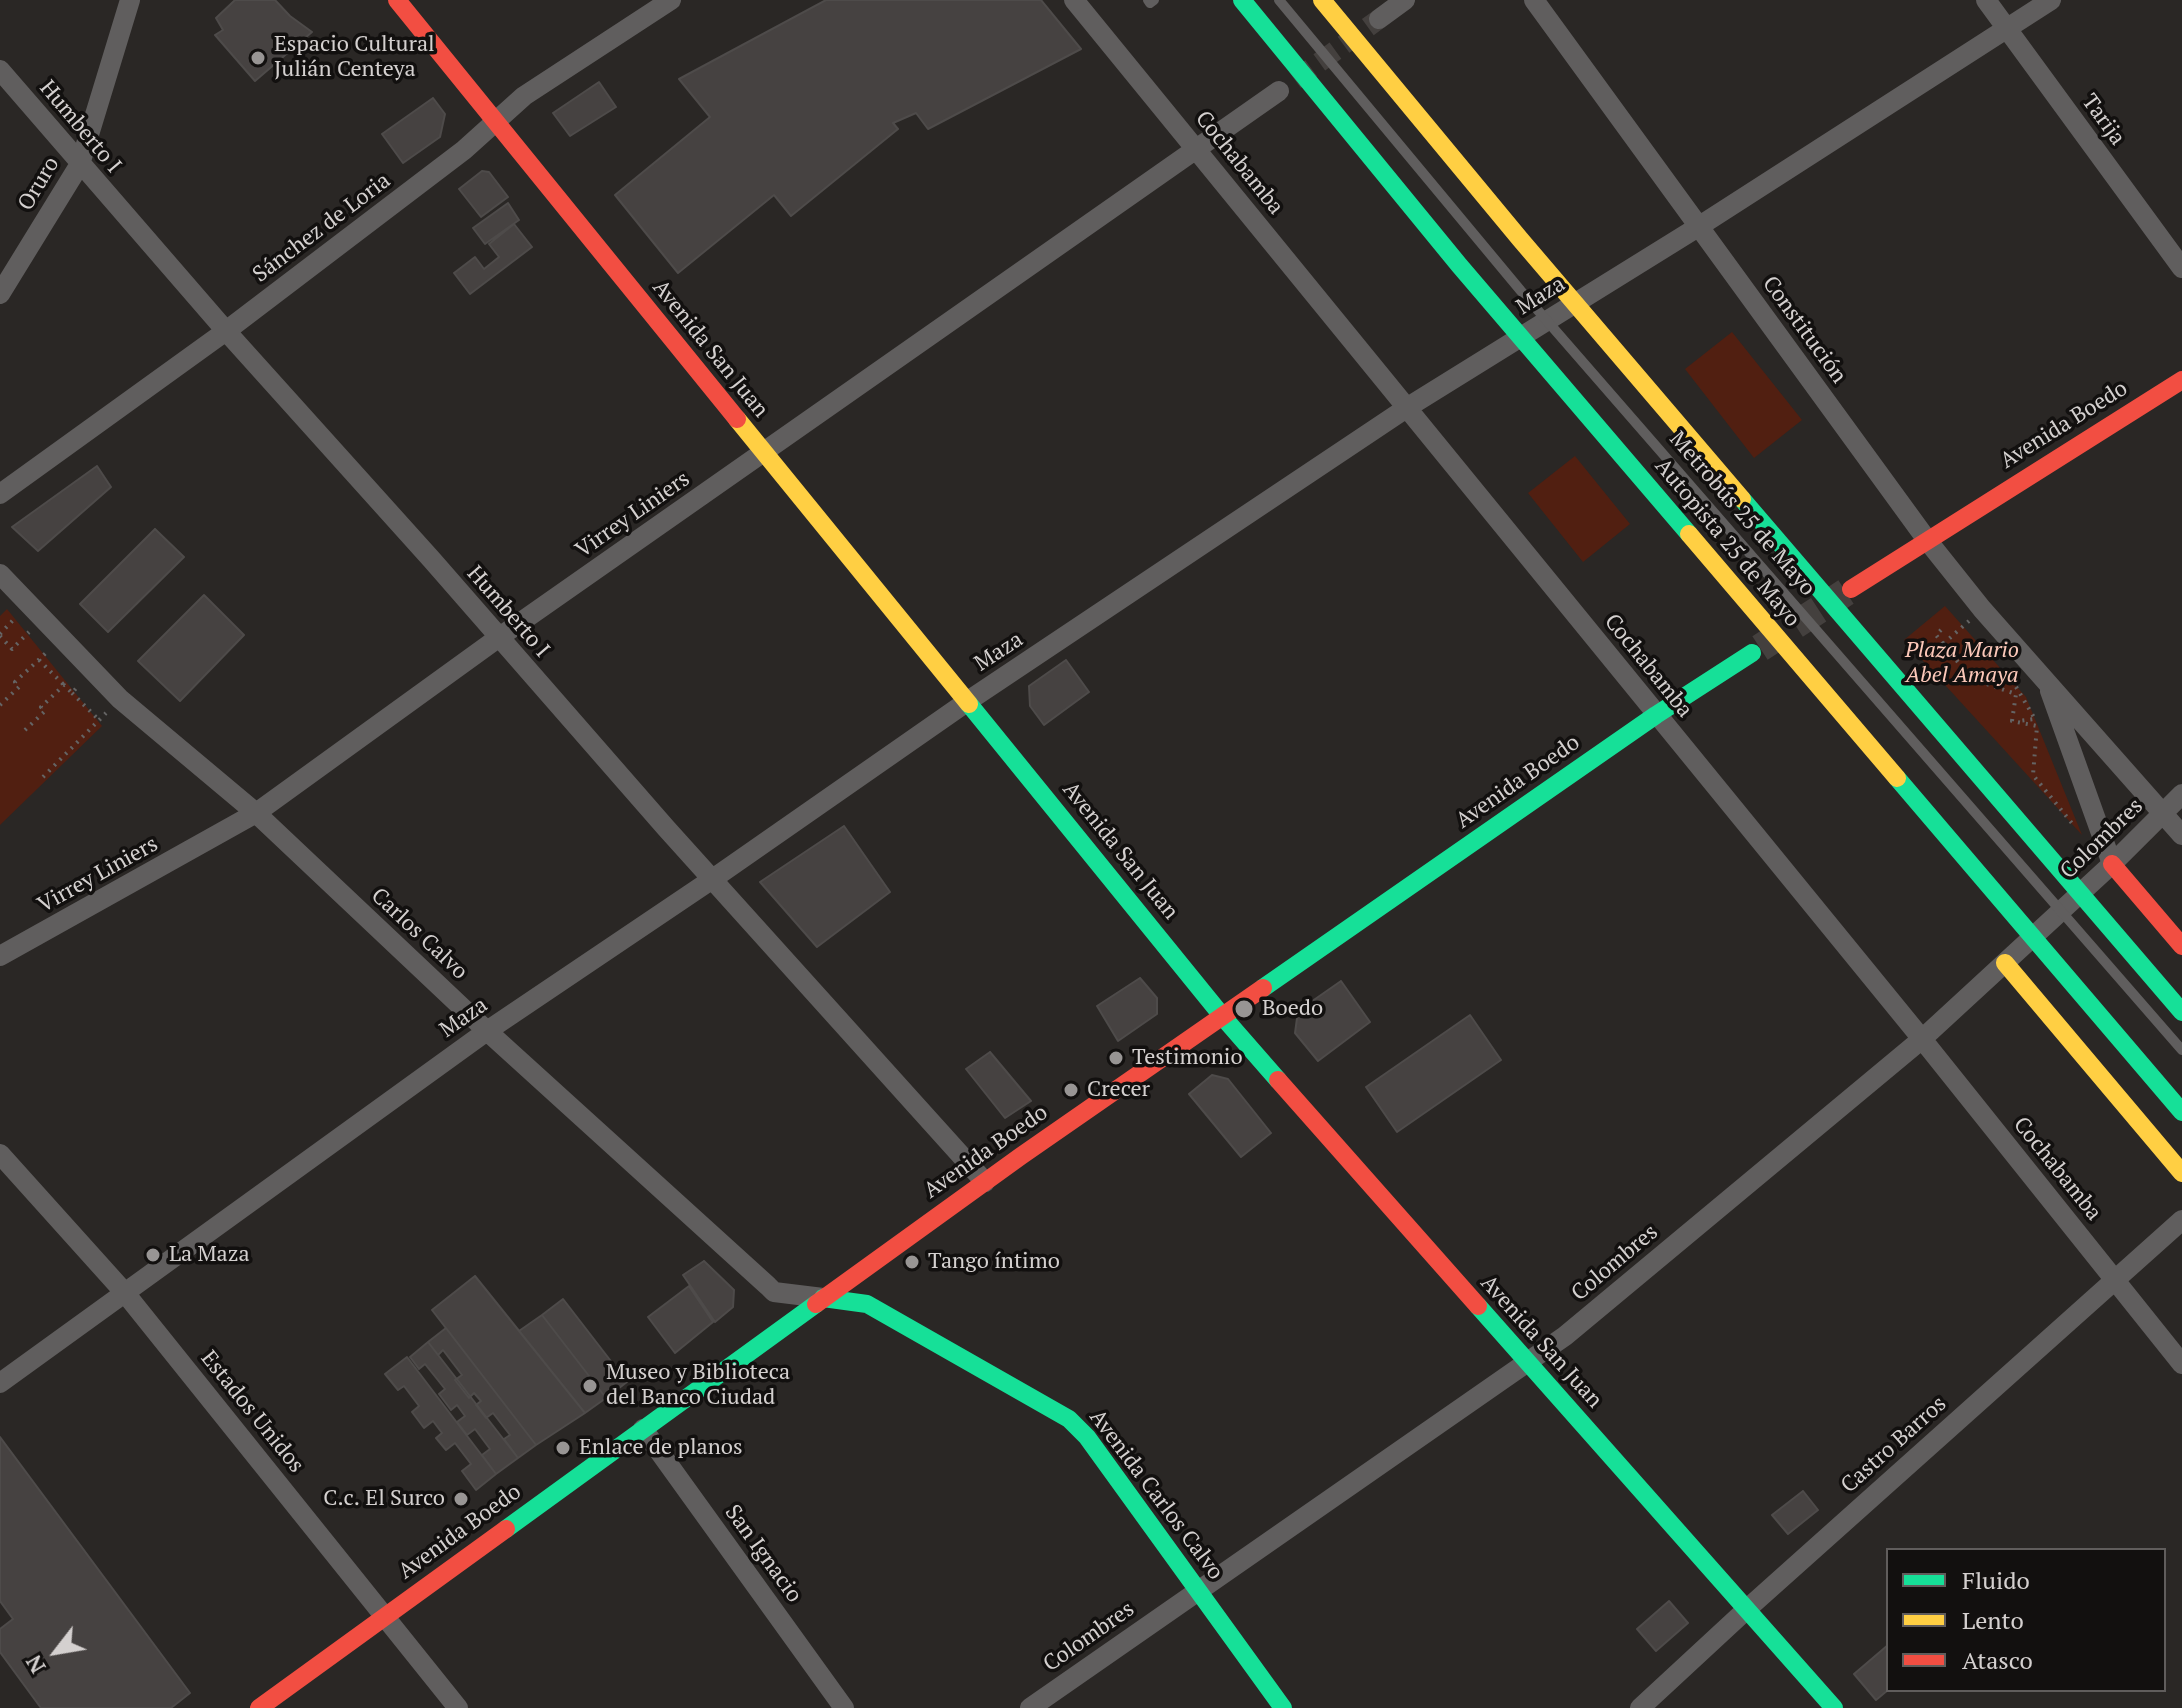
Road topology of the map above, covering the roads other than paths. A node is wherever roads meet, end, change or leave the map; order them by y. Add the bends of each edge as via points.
1 (130, 0) edge
2 (397, 0) edge
3 (671, 0) edge
4 (1074, 0) edge
5 (1242, 0) edge
6 (1279, 0) edge
7 (1322, 0) edge
8 (1405, 0) edge
9 (1534, 0) edge
10 (1986, 0) edge
11 (2051, 0) edge
12 (1379, 19) tunnel mouth
13 (2007, 30) junction
14 (0, 70) edge
15 (1279, 91) tunnel mouth
16 (494, 122) junction
17 (1196, 150) junction
18 (80, 164) junction
19 (1698, 227) junction
20 (2182, 268) edge
21 (0, 294) edge
22 (226, 331) junction
23 (2182, 380) edge
24 (1408, 407) junction
25 (764, 453) junction
26 (0, 494) edge
27 (1927, 540) junction
28 (0, 574) edge
29 (1851, 589) tunnel mouth
30 (498, 638) junction
31 (1752, 653) tunnel mouth
32 (2046, 680) junction
33 (968, 701) junction
34 (1656, 715) junction
35 (2182, 794) edge
36 (256, 813) junction
37 (2163, 814) junction
38 (2182, 835) edge
39 (2112, 864) junction
40 (714, 878) junction
41 (2182, 946) edge
42 (0, 956) edge
43 (2005, 963) junction
44 (2182, 1012) edge
45 (1223, 1017) junction
46 (487, 1031) junction
47 (1922, 1039) junction
48 (2182, 1050) edge
49 (2182, 1112) edge
50 (0, 1154) edge
51 (2182, 1173) edge
52 (985, 1182) junction
53 (2182, 1220) edge
54 (2114, 1280) junction
55 (125, 1293) junction
56 (823, 1298) junction
57 (1526, 1363) junction
58 (2182, 1364) edge
59 (0, 1383) edge
60 (643, 1429) junction
61 (1198, 1590) junction
62 (1747, 1609) junction
63 (386, 1616) junction
64 (259, 1708) edge
65 (458, 1708) edge
66 (844, 1708) edge
67 (1030, 1708) edge
68 (1283, 1708) edge
69 (1640, 1708) edge
70 (1834, 1708) edge

1 - 18 street, Oruro
2 - 16 main road, Avenida San Juan
3 - 16 street, Sánchez de Loria via 524,96
4 - 17 street, Cochabamba
5 - 49 main road, Autopista 25 de Mayo, bridge via 1459,265
6 - 48 lane, Metrobús 25 de Mayo, bridge via 1521,291
7 - 44 main road, Autopista 25 de Mayo, bridge
8 - 12 street
9 - 19 street, Constitución
10 - 13 street, Tarija
11 - 13 street, Maza
13 - 19 street, Maza
13 - 20 street, Tarija
14 - 18 street, Humberto I
15 - 17 street, Virrey Liniers
16 - 22 street, Sánchez de Loria
16 - 25 main road, Avenida San Juan
17 - 24 street, Cochabamba
17 - 25 street, Virrey Liniers
18 - 21 street, Oruro
18 - 22 street, Humberto I
19 - 24 street, Maza
19 - 27 street, Constitución
22 - 26 street, Sánchez de Loria
22 - 30 street, Humberto I
23 - 27 main road, Avenida Boedo
24 - 33 street, Maza
24 - 34 street, Cochabamba
25 - 30 street, Virrey Liniers
25 - 33 main road, Avenida San Juan
27 - 29 main road, Avenida Boedo
27 - 32 street, Constitución
28 - 36 street, Carlos Calvo via 120,699
30 - 36 street, Virrey Liniers
30 - 40 street, Humberto I
31 - 34 main road, Avenida Boedo
32 - 37 street, Constitución
32 - 39 street, Constitución
33 - 40 street, Maza
33 - 45 main road, Avenida San Juan
34 - 45 main road, Avenida Boedo
34 - 47 street, Cochabamba
35 - 37 street, Colombres
36 - 42 street, Virrey Liniers
36 - 46 street, Carlos Calvo
37 - 38 street, Constitución
37 - 39 street, Colombres
39 - 41 main road
39 - 43 street, Colombres
40 - 46 street, Maza
40 - 52 street, Humberto I
43 - 47 street, Colombres
43 - 51 main road
45 - 52 main road, Avenida Boedo
45 - 57 main road, Avenida San Juan
46 - 55 street, Maza
46 - 56 street, Carlos Calvo via 774,1292
47 - 54 street, Cochabamba
47 - 57 street, Colombres
50 - 55 street, Estados Unidos
52 - 56 main road, Avenida Boedo
53 - 54 street, Castro Barros
54 - 58 street, Cochabamba
54 - 62 street, Castro Barros
55 - 59 street, Maza
55 - 63 street, Estados Unidos
56 - 60 main road, Avenida Boedo
56 - 61 main road, Avenida Carlos Calvo via 867,1304 1069,1419
57 - 61 street, Colombres
57 - 62 main road, Avenida San Juan
60 - 63 main road, Avenida Boedo
60 - 66 street, San Ignacio
61 - 67 street, Colombres
61 - 68 main road, Avenida Carlos Calvo
62 - 69 street, Castro Barros
62 - 70 main road, Avenida San Juan
63 - 64 main road, Avenida Boedo
63 - 65 street, Estados Unidos

